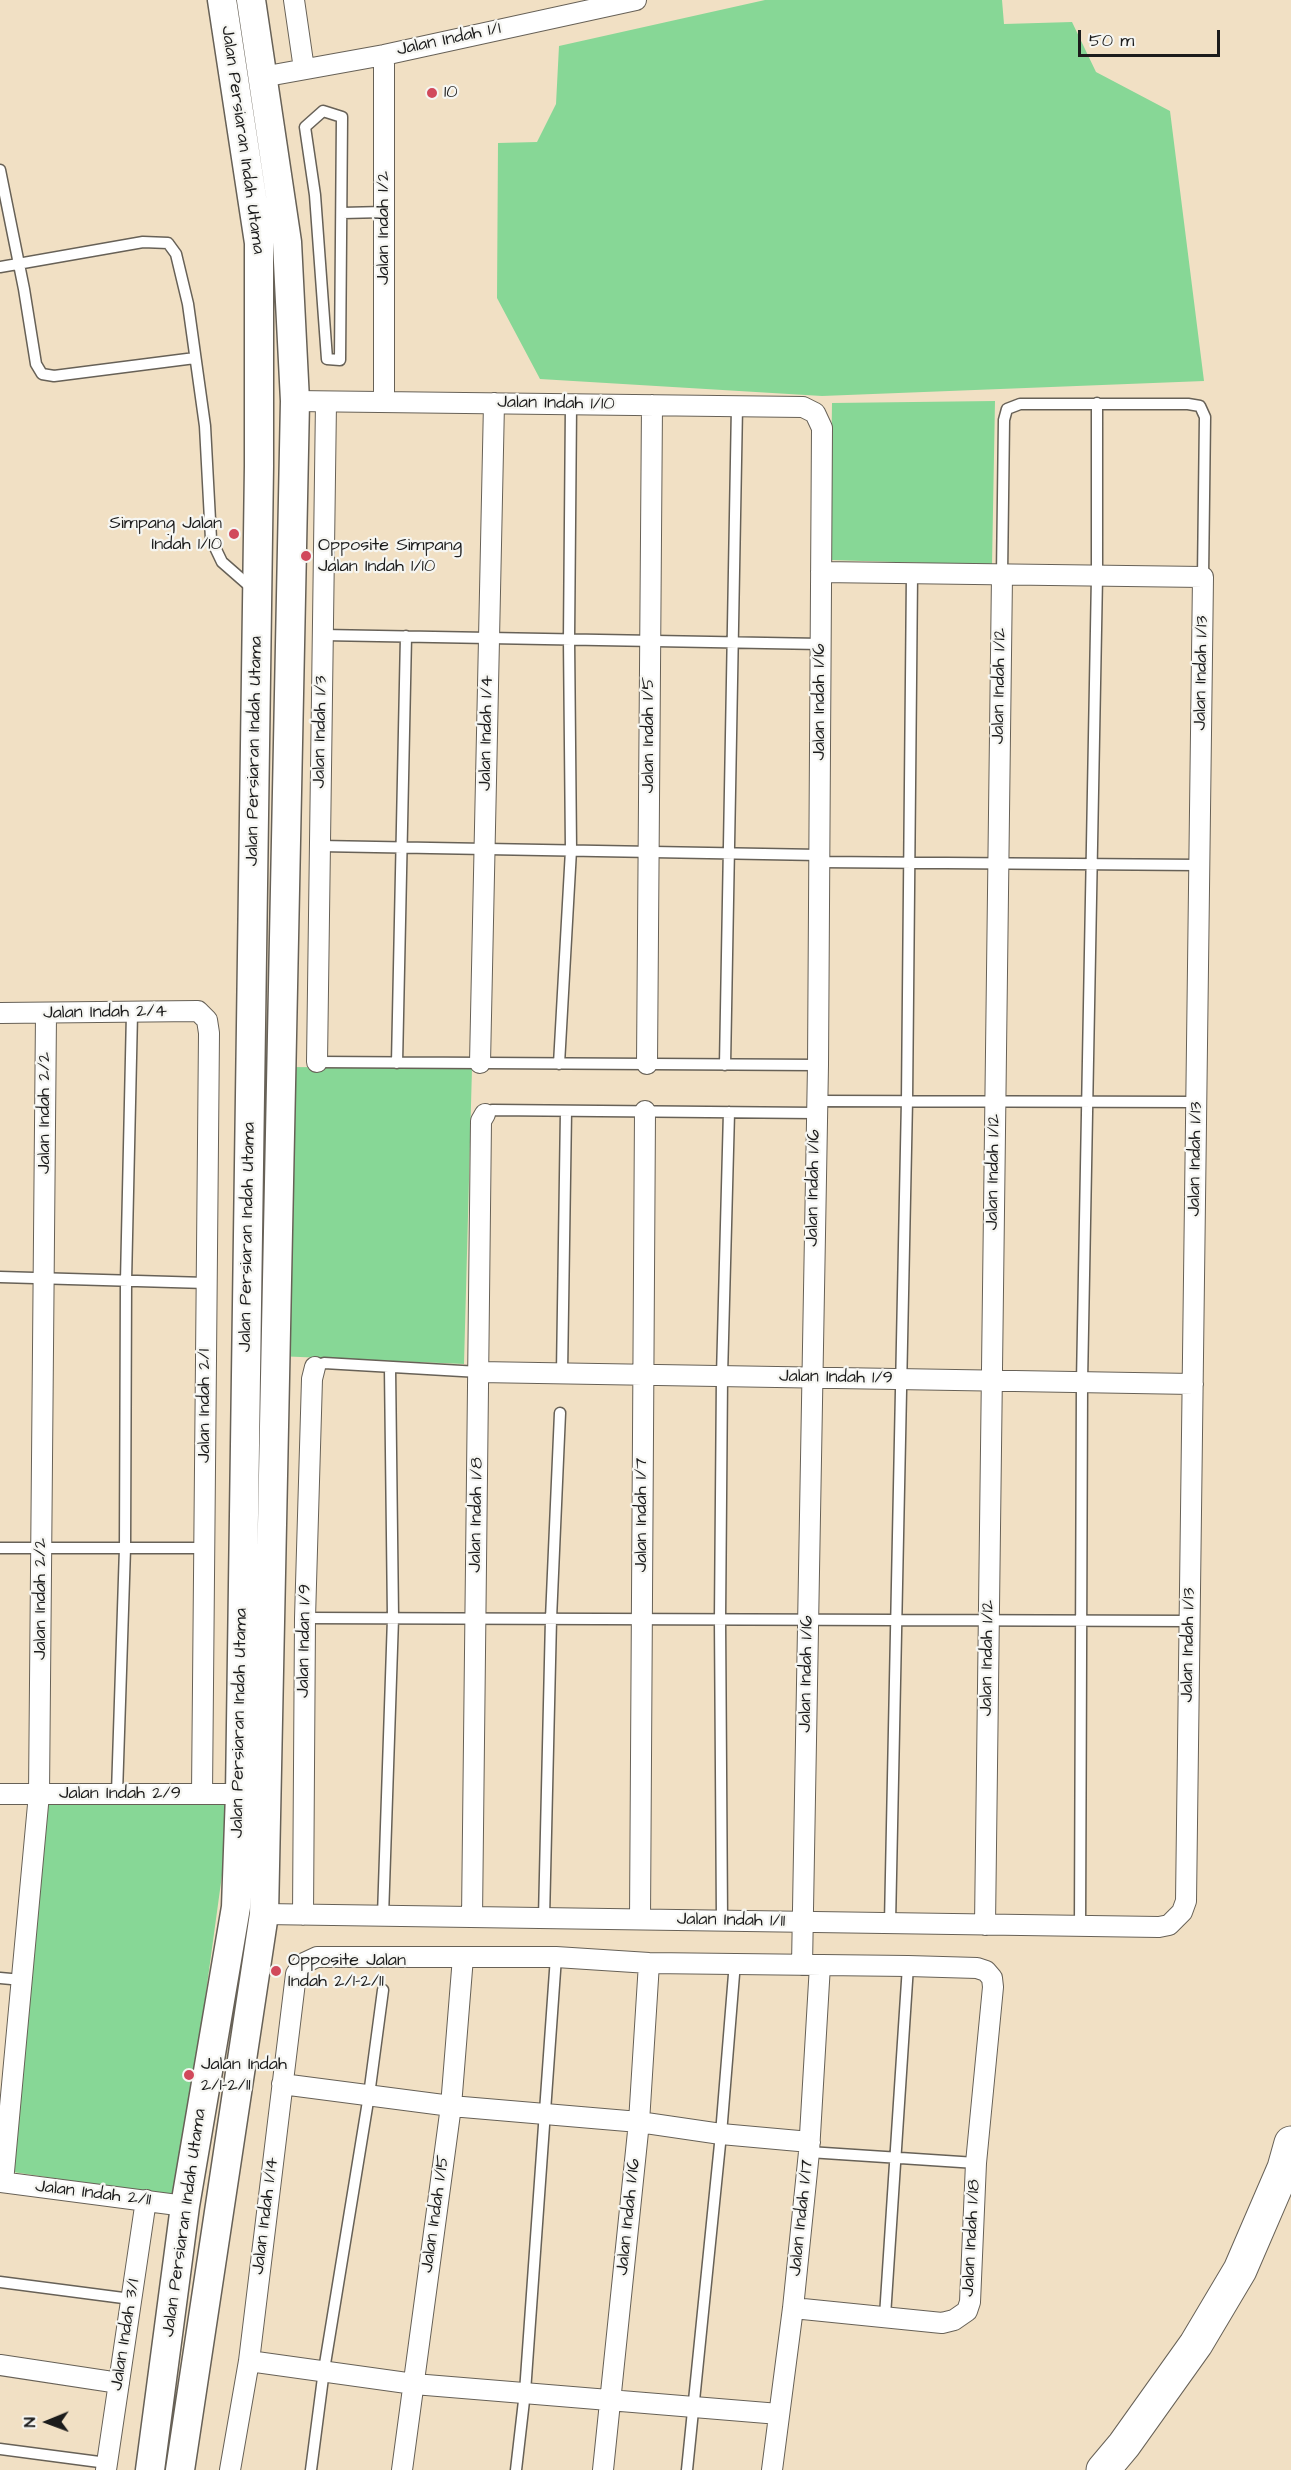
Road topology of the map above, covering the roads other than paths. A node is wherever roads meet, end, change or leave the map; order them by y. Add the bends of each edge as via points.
1 (222, 0) edge
2 (251, 0) edge
3 (294, 0) edge
4 (625, 1) edge
5 (384, 55) junction
6 (304, 69) junction
7 (262, 77) junction
8 (0, 170) edge
9 (384, 212) junction
10 (342, 213) junction
11 (17, 264) junction
12 (0, 267) edge
13 (260, 348) junction
14 (195, 357) junction
15 (296, 401) junction
16 (326, 402) junction
17 (384, 402) junction
18 (494, 403) junction
19 (1097, 403) junction
20 (571, 405) junction
21 (652, 405) junction
22 (737, 406) junction
23 (815, 413) joint
24 (259, 466) junction
25 (821, 572) junction
26 (912, 574) junction
27 (1002, 575) junction
28 (1097, 576) junction
29 (1203, 578) junction
30 (257, 593) junction
31 (322, 635) junction
32 (406, 636) junction
33 (489, 638) junction
34 (569, 639) junction
35 (650, 641) junction
36 (734, 642) junction
37 (820, 644) junction
38 (320, 846) junction
39 (401, 847) junction
40 (484, 849) junction
41 (571, 850) junction
42 (648, 852) junction
43 (730, 853) junction
44 (819, 858) junction
45 (910, 863) junction
46 (998, 864) junction
47 (1092, 864) junction
48 (1199, 866) junction
49 (0, 1013) edge
50 (132, 1013) junction
51 (46, 1014) junction
52 (207, 1020) joint
53 (317, 1062) joint
54 (396, 1063) junction
55 (480, 1063) junction
56 (559, 1064) junction
57 (647, 1064) junction
58 (725, 1065) junction
59 (818, 1065) junction
60 (907, 1100) junction
61 (995, 1101) junction
62 (1087, 1101) junction
63 (1196, 1102) junction
64 (816, 1107) junction
65 (566, 1111) junction
66 (645, 1111) junction
67 (729, 1112) junction
68 (485, 1114) joint
69 (0, 1277) edge
70 (44, 1278) junction
71 (126, 1281) junction
72 (206, 1283) junction
73 (315, 1367) joint
74 (390, 1368) junction
75 (479, 1372) junction
76 (562, 1374) junction
77 (643, 1375) junction
78 (722, 1376) junction
79 (811, 1378) junction
80 (902, 1379) junction
81 (992, 1381) junction
82 (1082, 1382) junction
83 (1193, 1384) junction
84 (561, 1413) dead end
85 (0, 1548) edge
86 (41, 1548) junction
87 (125, 1548) junction
88 (204, 1548) junction
89 (305, 1618) junction
90 (393, 1618) junction
91 (476, 1618) junction
92 (551, 1619) junction
93 (642, 1619) junction
94 (720, 1619) junction
95 (808, 1620) junction
96 (897, 1620) junction
97 (988, 1620) junction
98 (1081, 1621) junction
99 (1190, 1621) junction
100 (202, 1793) junction
101 (0, 1794) edge
102 (39, 1794) junction
103 (117, 1794) junction
104 (240, 1794) junction
105 (237, 1875) junction
106 (1186, 1901) joint
107 (264, 1914) junction
108 (303, 1915) junction
109 (383, 1916) junction
110 (472, 1917) junction
111 (544, 1918) junction
112 (640, 1919) junction
113 (722, 1921) junction
114 (803, 1922) junction
115 (890, 1923) junction
116 (985, 1924) junction
117 (1080, 1926) junction
118 (228, 1951) junction
119 (463, 1957) junction
120 (556, 1957) junction
121 (735, 1962) junction
122 (649, 1963) junction
123 (811, 1965) junction
124 (908, 1965) junction
125 (0, 1978) edge
126 (22, 1980) junction
127 (383, 1990) dead end
128 (282, 2084) junction
129 (369, 2095) junction
130 (451, 2106) junction
131 (546, 2115) junction
132 (639, 2122) junction
133 (721, 2134) junction
134 (1291, 2143) edge
135 (809, 2147) junction
136 (895, 2158) junction
137 (976, 2163) junction
138 (224, 2174) junction
139 (1, 2182) edge
140 (146, 2200) junction
141 (186, 2206) junction
142 (212, 2254) junction
143 (0, 2282) edge
144 (131, 2299) junction
145 (793, 2308) junction
146 (885, 2316) junction
147 (249, 2361) junction
148 (0, 2365) edge
149 (324, 2370) junction
150 (119, 2383) junction
151 (414, 2384) junction
152 (525, 2392) junction
153 (609, 2399) junction
154 (693, 2406) junction
155 (779, 2414) junction
156 (0, 2450) edge
157 (106, 2466) edge
158 (150, 2470) edge
159 (180, 2470) edge
160 (230, 2470) edge
161 (311, 2470) edge
162 (402, 2470) edge
163 (516, 2470) edge
164 (603, 2470) edge
165 (687, 2470) edge
166 (772, 2470) edge
167 (1103, 2470) edge

1 - 13 main road, Jalan Persiaran Indah Utama via 259,243
2 - 7 main road, Jalan Persiaran Indah Utama
3 - 6 street
4 - 5 street, Jalan Indah 1/1
5 - 6 street, Jalan Indah 1/1
5 - 9 street, Jalan Indah 1/2
6 - 7 street, Jalan Indah 1/1
7 - 15 main road, Jalan Persiaran Indah Utama via 287,242
8 - 11 lane
9 - 10 lane
9 - 17 street, Jalan Indah 1/2
10 - 10 lane via 341,326 340,360 327,359 306,127 322,111 342,117
11 - 12 lane
11 - 14 lane via 36,364 42,374 54,376
11 - 14 lane via 143,242 168,243 176,254 188,304
13 - 15 main road via 272,383
13 - 24 main road, Jalan Persiaran Indah Utama
14 - 30 lane via 205,426 211,539 222,562
15 - 16 street, Jalan Indah 1/10
15 - 24 main road via 272,420
15 - 107 main road, Jalan Persiaran Indah Utama
16 - 17 street, Jalan Indah 1/10
16 - 31 street, Jalan Indah 1/3
17 - 18 street, Jalan Indah 1/10
18 - 20 street, Jalan Indah 1/10
18 - 33 street, Jalan Indah 1/4
19 - 27 lane, Jalan Indah 1/12 via 1020,404 1007,409
19 - 28 lane
19 - 29 lane, Jalan Indah 1/13 via 1195,404 1204,410
20 - 21 street, Jalan Indah 1/10
20 - 34 lane
21 - 22 street, Jalan Indah 1/10
21 - 35 street, Jalan Indah 1/5
22 - 23 street, Jalan Indah 1/10 via 803,407
22 - 36 lane
23 - 25 street, Jalan Indah 1/16 via 822,428
24 - 30 main road, Jalan Persiaran Indah Utama
25 - 26 street
25 - 37 street, Jalan Indah 1/16
26 - 27 street
26 - 45 lane
27 - 28 street
27 - 46 street, Jalan Indah 1/12
28 - 29 street
28 - 47 lane
29 - 48 street, Jalan Indah 1/13
30 - 104 main road, Jalan Persiaran Indah Utama
31 - 32 lane
31 - 38 street, Jalan Indah 1/3
32 - 33 lane
32 - 39 lane
33 - 34 lane
33 - 40 street, Jalan Indah 1/4
34 - 35 lane
34 - 41 lane
35 - 36 lane
35 - 42 street, Jalan Indah 1/5
36 - 37 lane
36 - 43 lane
37 - 44 street, Jalan Indah 1/16
38 - 39 lane
38 - 53 street, Jalan Indah 1/3
39 - 40 lane
39 - 54 lane
40 - 41 lane
40 - 55 street, Jalan Indah 1/4
41 - 42 lane
41 - 56 lane
42 - 43 lane
42 - 57 street, Jalan Indah 1/5
43 - 44 lane
43 - 58 lane
44 - 45 lane
44 - 59 street, Jalan Indah 1/16
45 - 46 lane
45 - 60 lane
46 - 47 lane
46 - 61 street, Jalan Indah 1/12
47 - 48 lane
47 - 62 lane
48 - 63 street, Jalan Indah 1/13
49 - 51 street, Jalan Indah 2/4
50 - 51 street, Jalan Indah 2/4
50 - 52 street, Jalan Indah 2/4 via 198,1011
50 - 71 lane
51 - 70 street, Jalan Indah 2/2
52 - 72 street, Jalan Indah 2/1
53 - 54 lane
54 - 55 lane
55 - 56 lane
56 - 57 lane
57 - 58 lane
58 - 59 lane
59 - 64 street, Jalan Indah 1/16
60 - 61 lane
60 - 64 lane
60 - 80 lane
61 - 62 lane
61 - 81 street, Jalan Indah 1/12
62 - 63 lane
62 - 82 lane
63 - 83 street, Jalan Indah 1/13
64 - 67 lane
64 - 79 street, Jalan Indah 1/16
65 - 66 lane
65 - 68 lane via 492,1110
65 - 76 lane
66 - 67 lane
66 - 77 street, Jalan Indah 1/7
67 - 78 lane
68 - 75 street, Jalan Indah 1/8 via 481,1121
69 - 70 lane
70 - 71 lane
70 - 86 street, Jalan Indah 2/2
71 - 72 lane
71 - 87 lane
72 - 88 street, Jalan Indah 2/1
73 - 74 lane via 324,1363
73 - 89 street, Jalan Indan 1/9
74 - 75 lane
74 - 90 lane
75 - 76 street, Jalan Indah 1/9
75 - 91 street, Jalan Indah 1/8
76 - 77 street, Jalan Indah 1/9
77 - 78 street, Jalan Indah 1/9
77 - 93 street, Jalan Indah 1/7
78 - 79 street, Jalan Indah 1/9
78 - 94 lane
79 - 80 street, Jalan Indah 1/9
79 - 95 street, Jalan Indah 1/16
80 - 81 street, Jalan Indah 1/9
80 - 96 lane
81 - 82 street, Jalan Indah 1/9
81 - 97 street, Jalan Indah 1/12
82 - 83 street, Jalan Indah 1/9
82 - 98 lane
83 - 99 street, Jalan Indah 1/13
84 - 92 lane
85 - 86 lane
86 - 87 lane
86 - 102 street, Jalan Indah 2/2
87 - 88 lane
87 - 103 lane
88 - 100 street, Jalan Indah 2/1
89 - 90 lane
89 - 108 street, Jalan Indan 1/9
90 - 91 lane
90 - 109 lane
91 - 92 lane
91 - 110 street, Jalan Indah 1/8
92 - 93 lane
92 - 111 lane
93 - 94 lane
93 - 112 street, Jalan Indah 1/7
94 - 95 lane
94 - 113 lane
95 - 96 lane
95 - 114 street, Jalan Indah 1/16
96 - 97 lane
96 - 115 lane
97 - 98 lane
97 - 116 street, Jalan Indah 1/12
98 - 99 lane
98 - 117 lane
99 - 106 street, Jalan Indah 1/13
100 - 103 street, Jalan Indah 2/9
100 - 104 street, Jalan Indah 2/9
101 - 102 street, Jalan Indah 2/9
102 - 103 street, Jalan Indah 2/9
102 - 126 street, Jalan Indah 2/2
104 - 105 main road, Jalan Persiaran Indah Utama
105 - 107 main road via 254,1909
105 - 118 main road, Jalan Persiaran Indah Utama
106 - 117 street, Jalan Indah 1/11 via 1169,1925
107 - 108 street, Jalan Indah 1/11
107 - 118 main road via 253,1919
107 - 138 main road, Jalan Persiaran Indah Utama
108 - 109 street, Jalan Indah 1/11
109 - 110 street, Jalan Indah 1/11
110 - 111 street, Jalan Indah 1/11
111 - 112 street, Jalan Indah 1/11
112 - 113 street, Jalan Indah 1/11
113 - 114 street, Jalan Indah 1/11
114 - 115 street, Jalan Indah 1/11
114 - 123 street, Jalan Indah 1/16
115 - 116 street, Jalan Indah 1/11
116 - 117 street, Jalan Indah 1/11
118 - 141 main road, Jalan Persiaran Indah Utama
119 - 120 street
119 - 128 street, Jalan Indah 1/14 via 317,1957 303,1963 296,1974
119 - 130 street, Jalan Indah 1/15
120 - 122 street
120 - 131 lane
121 - 122 street
121 - 123 street
121 - 133 lane
122 - 132 street, Jalan Indah 1/16
123 - 124 street
123 - 135 street, Jalan Indah 1/17
124 - 136 lane
124 - 137 street, Jalan Indah 1/18 via 977,1968 992,1978
125 - 126 lane
126 - 139 street, Jalan Indah 2/2
127 - 129 lane
128 - 129 street
128 - 147 street, Jalan Indah 1/14
129 - 130 street
129 - 149 lane
130 - 131 street
130 - 151 street, Jalan Indah 1/15
131 - 132 street
131 - 152 lane
132 - 133 street
132 - 153 street, Jalan Indah 1/16
133 - 135 street
133 - 154 lane
134 - 167 highway via 1240,2270 1196,2344
135 - 136 lane
135 - 145 street, Jalan Indah 1/17
136 - 137 lane
136 - 146 lane
137 - 146 street, Jalan Indah 1/18 via 967,2311 942,2323
138 - 141 main road via 207,2185 199,2201
138 - 142 main road, Jalan Persiaran Indah Utama
139 - 140 street, Jalan Indah 2/11
140 - 141 street, Jalan Indah 2/11
140 - 144 street, Jalan Indah 3/1
141 - 142 main road via 195,2218 201,2246
141 - 158 main road, Jalan Persiaran Indah Utama
142 - 159 main road, Jalan Persiaran Indah Utama
143 - 144 lane
144 - 150 street, Jalan Indah 3/1
145 - 146 street, Jalan Indah 1/18
145 - 155 street, Jalan Indah 1/17
147 - 149 street
147 - 160 street, Jalan Indah 1/14
148 - 150 street
149 - 151 street
149 - 161 lane
150 - 157 street, Jalan Indah 3/1
151 - 152 street
151 - 162 street, Jalan Indah 1/15
152 - 153 street
152 - 163 lane
153 - 154 street
153 - 164 street, Jalan Indah 1/16
154 - 155 street
154 - 165 lane
155 - 166 street, Jalan Indah 1/17
156 - 157 lane

